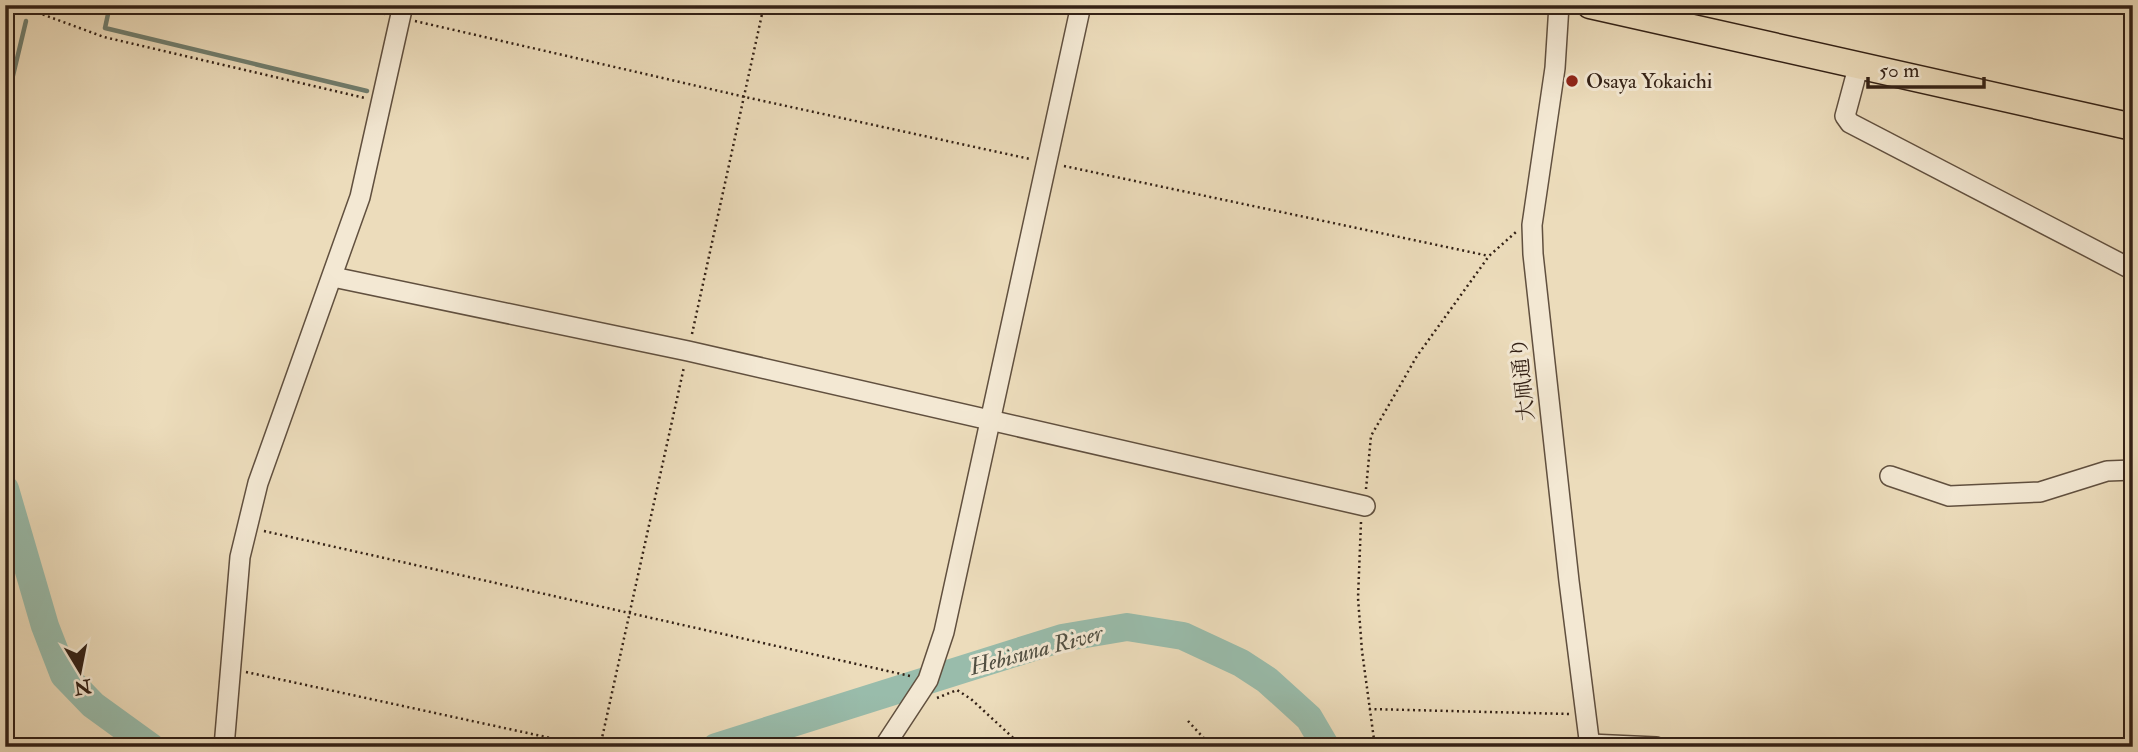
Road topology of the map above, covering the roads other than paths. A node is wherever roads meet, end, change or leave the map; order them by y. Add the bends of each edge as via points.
1 (1081, 5) edge
2 (1559, 5) edge
3 (1590, 5) edge
4 (402, 11) edge
5 (1859, 64) junction
6 (2133, 127) edge
7 (2133, 270) edge
8 (333, 277) junction
9 (990, 420) junction
10 (2133, 470) edge
11 (1890, 476) dead end
12 (1365, 506) road end
13 (1590, 745) edge
14 (224, 747) edge
15 (884, 747) edge
16 (1656, 747) edge

1 - 9 street
2 - 13 street, 大凧通り via 1555,68 1532,225 1533,254
3 - 5 main road
4 - 8 street via 360,197
5 - 6 main road
5 - 7 street via 1845,116 1850,123
8 - 9 street
8 - 14 street via 258,483 240,557
9 - 12 street
9 - 15 street via 944,632 928,680
10 - 11 street via 2107,471 2040,492 1949,496
13 - 16 street

